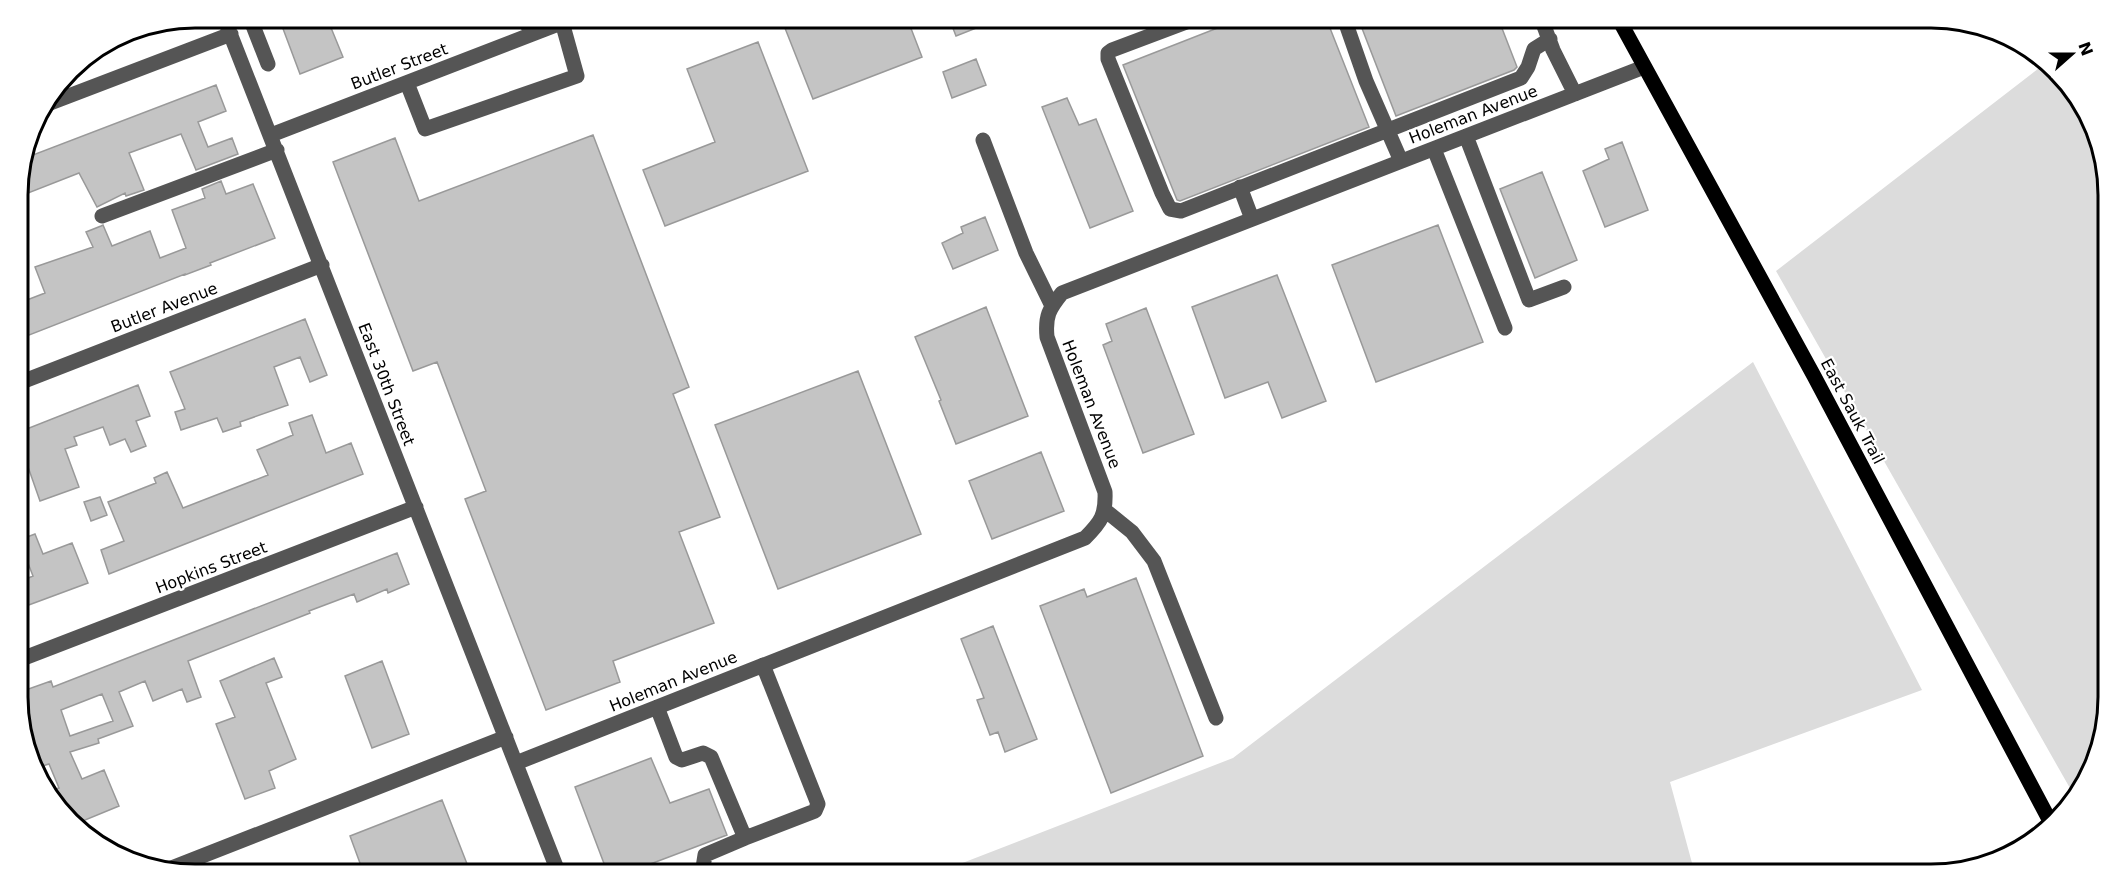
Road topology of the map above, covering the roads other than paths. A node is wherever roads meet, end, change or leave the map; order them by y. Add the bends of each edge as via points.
1 (1169, 28) edge
2 (1348, 28) edge
3 (1545, 28) edge
4 (1623, 28) edge
5 (229, 29) edge
6 (254, 29) edge
7 (529, 29) edge
8 (545, 29) edge
9 (569, 29) edge
10 (231, 34) junction
11 (531, 34) junction
12 (1550, 39) junction
13 (268, 64) dead end
14 (1644, 67) junction
15 (407, 83) junction
16 (1575, 94) junction
17 (59, 100) edge
18 (1386, 130) junction
19 (272, 135) junction
20 (1466, 136) junction
21 (983, 140) dead end
22 (1434, 148) junction
23 (277, 150) junction
24 (1401, 162) junction
25 (1240, 187) junction
26 (102, 216) dead end
27 (1252, 219) junction
28 (322, 265) junction
29 (1564, 287) dead end
30 (1052, 306) junction
31 (1505, 328) dead end
32 (29, 379) edge
33 (416, 507) junction
34 (1106, 511) junction
35 (28, 657) edge
36 (764, 665) junction
37 (657, 707) junction
38 (1216, 718) dead end
39 (506, 737) junction
40 (516, 763) junction
41 (2047, 817) edge
42 (745, 838) junction
43 (184, 863) edge
44 (555, 864) edge
45 (704, 864) edge

1 - 25 street via 1108,53 1151,170 1170,209 1181,211
2 - 18 street
3 - 12 street
4 - 14 main road, East Sauk Trail
5 - 10 street, East 30th Street
6 - 13 street
7 - 11 street
8 - 11 street, Butler Street
9 - 15 street via 577,76 425,129
10 - 17 street
10 - 19 street, East 30th Street
11 - 15 street, Butler Street
12 - 16 street
12 - 18 street via 1534,49 1521,78
14 - 16 street, Holeman Avenue
14 - 41 main road, East Sauk Trail via 1814,376
15 - 19 street, Butler Street
16 - 20 street, Holeman Avenue
18 - 24 street
18 - 25 street
19 - 23 street, East 30th Street
20 - 22 street, Holeman Avenue
20 - 29 street via 1529,300
21 - 30 street via 1026,253
22 - 24 street, Holeman Avenue
22 - 31 street
23 - 26 street
23 - 28 street, East 30th Street
24 - 27 street, Holeman Avenue
25 - 27 street
27 - 30 street, Holeman Avenue via 1062,293
28 - 32 street, Butler Avenue
28 - 33 street, East 30th Street
30 - 34 street, Holeman Avenue via 1045,321 1047,337 1105,492
33 - 35 street, Hopkins Street
33 - 39 street, East 30th Street
34 - 36 street, Holeman Avenue via 1085,538
34 - 38 street via 1132,532 1154,561
36 - 37 street, Holeman Avenue
36 - 42 street via 818,804 815,811
37 - 40 street, Holeman Avenue
37 - 42 street via 676,757 682,760 703,753 711,757
39 - 40 street, East 30th Street
39 - 43 street
40 - 44 street, East 30th Street
42 - 45 street via 705,855

